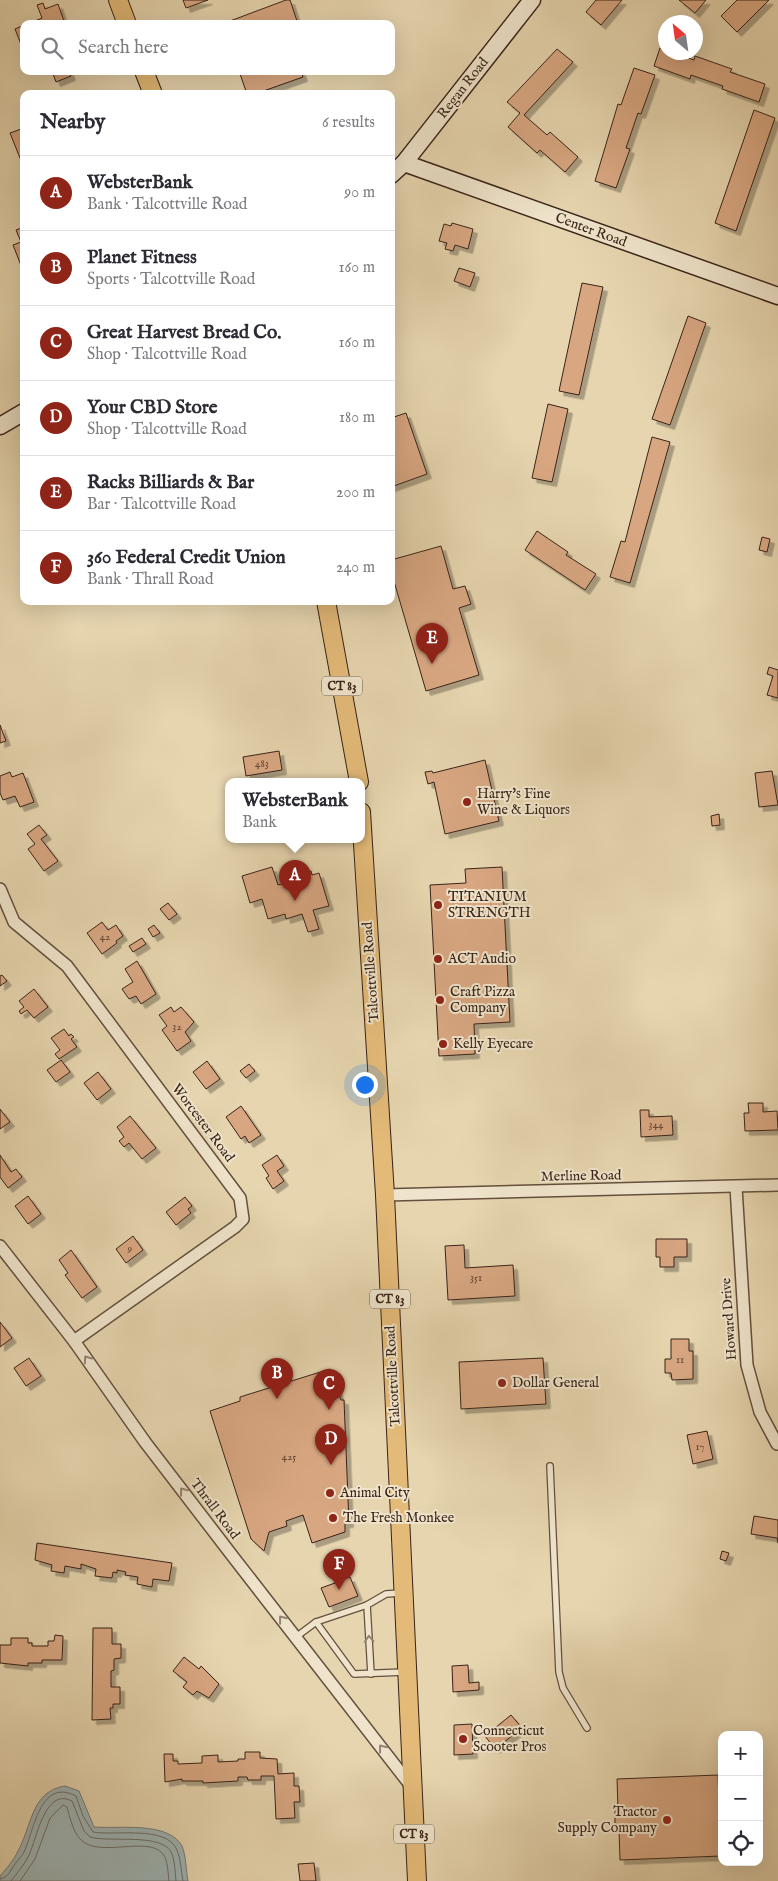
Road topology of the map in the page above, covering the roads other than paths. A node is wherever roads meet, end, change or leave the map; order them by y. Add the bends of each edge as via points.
1 (118, 0) edge
2 (532, 0) edge
3 (126, 20) edge
4 (146, 75) edge
5 (151, 90) edge
6 (404, 164) junction
7 (395, 172) edge
8 (778, 296) edge
9 (20, 414) edge
10 (0, 426) edge
11 (327, 605) edge
12 (358, 778) edge
13 (363, 843) edge
14 (0, 889) edge
15 (778, 1185) edge
16 (736, 1187) junction
17 (385, 1195) junction
18 (0, 1246) edge
19 (74, 1341) junction
20 (777, 1444) edge
21 (550, 1466) dead end
22 (403, 1593) junction
23 (368, 1605) junction
24 (316, 1622) junction
25 (296, 1637) junction
26 (406, 1672) junction
27 (371, 1674) junction
28 (587, 1728) dead end
29 (411, 1786) junction
30 (417, 1881) edge

1 - 3 main road
2 - 6 street, Regan Road
4 - 5 main road
6 - 7 street, Regan Road
6 - 8 street, Center Road
9 - 10 street
11 - 12 main road, CT 83
13 - 17 main road, Talcottville Road / CT 83
14 - 19 street, Worcester Road via 14,922 67,966 240,1198 243,1219 234,1227
15 - 16 street, Merline Road
16 - 17 street, Merline Road
16 - 20 street, Howard Drive via 747,1365 760,1412
17 - 22 main road, Talcottville Road / CT 83
18 - 19 street, Thrall Road
25 -> 19 street, Thrall Road via 145,1442
21 - 28 lane via 559,1672 563,1688
22 - 23 lane via 386,1594
22 - 26 main road, Talcottville Road / CT 83
23 - 24 lane
27 -> 23 lane
24 - 25 lane
24 - 27 lane via 354,1674
29 -> 25 street, Thrall Road
26 - 27 lane
26 - 29 main road, Talcottville Road / CT 83
29 - 30 main road, Talcottville Road / CT 83

